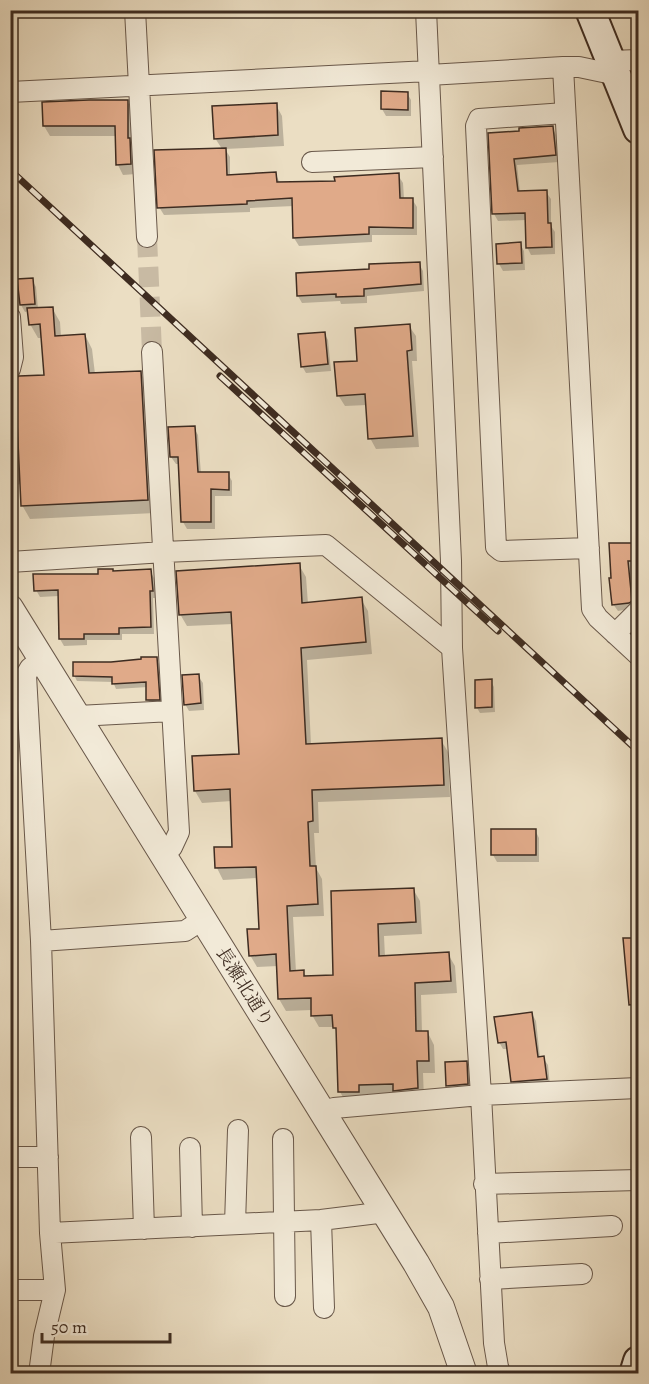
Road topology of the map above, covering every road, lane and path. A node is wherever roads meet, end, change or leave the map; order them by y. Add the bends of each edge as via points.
1 (135, 10) edge
2 (426, 10) edge
3 (590, 10) edge
4 (622, 65) edge
5 (563, 67) junction
6 (429, 73) junction
7 (138, 86) junction
8 (10, 92) edge
9 (565, 113) junction
10 (639, 129) edge
11 (433, 158) junction
12 (312, 162) dead end
13 (147, 237) tunnel mouth
14 (10, 317) edge
15 (152, 352) tunnel mouth
16 (10, 369) edge
17 (589, 548) junction
18 (164, 552) junction
19 (10, 562) edge
20 (10, 608) edge
21 (639, 611) edge
22 (615, 634) junction
23 (452, 648) junction
24 (639, 655) edge
25 (42, 659) junction
26 (172, 711) junction
27 (78, 716) junction
28 (163, 855) junction
29 (202, 920) junction
30 (41, 941) junction
31 (639, 1088) edge
32 (481, 1095) junction
33 (323, 1111) junction
34 (238, 1130) dead end
35 (141, 1137) dead end
36 (284, 1138) dead end
37 (190, 1148) dead end
38 (10, 1157) edge
39 (48, 1157) junction
40 (639, 1180) edge
41 (484, 1184) junction
42 (386, 1212) junction
43 (321, 1220) junction
44 (283, 1221) junction
45 (235, 1224) junction
46 (612, 1226) dead end
47 (192, 1227) junction
48 (144, 1229) junction
49 (50, 1233) junction
50 (488, 1233) junction
51 (582, 1274) dead end
52 (490, 1279) junction
53 (10, 1290) edge
54 (55, 1290) junction
55 (285, 1296) dead end
56 (324, 1308) dead end
57 (639, 1361) edge
58 (39, 1374) edge
59 (464, 1374) edge
60 (501, 1374) edge
61 (634, 1374) edge

1 - 7 street
2 - 6 street
3 - 4 main road
4 - 5 street
4 - 10 main road
5 - 6 street
5 - 9 street
6 - 7 street
6 - 11 street
7 - 8 street
7 - 13 street
9 - 17 street
9 - 17 street via 479,119 476,126 496,547 501,551
11 - 12 street
11 - 23 street
14 - 16 street
15 - 18 street
17 - 22 street via 592,609
18 - 19 street
18 - 23 street via 326,545
18 - 26 street
20 - 25 street, 長瀬北通り
21 - 22 street
22 - 24 street
23 - 32 street
25 - 27 street, 長瀬北通り
25 - 30 street via 26,675
26 - 27 street
26 - 28 street via 179,832
27 - 28 street, 長瀬北通り
28 - 29 street, 長瀬北通り
29 - 30 street via 185,932
29 - 33 street, 長瀬北通り
30 - 39 street
31 - 32 street
32 - 33 street
32 - 41 street
33 - 42 street, 長瀬北通り
34 - 45 street
35 - 48 street
36 - 44 street
37 - 47 street
38 - 39 street
39 - 49 street
40 - 41 street
41 - 50 street
42 - 43 street
42 - 59 street, 長瀬北通り via 441,1307
43 - 44 street
43 - 56 street
44 - 45 street
44 - 55 street
45 - 47 street
46 - 50 street
47 - 48 street
48 - 49 street
49 - 54 street
50 - 52 street
51 - 52 street
52 - 60 street via 494,1343
53 - 54 street
54 - 58 street
57 - 61 main road

